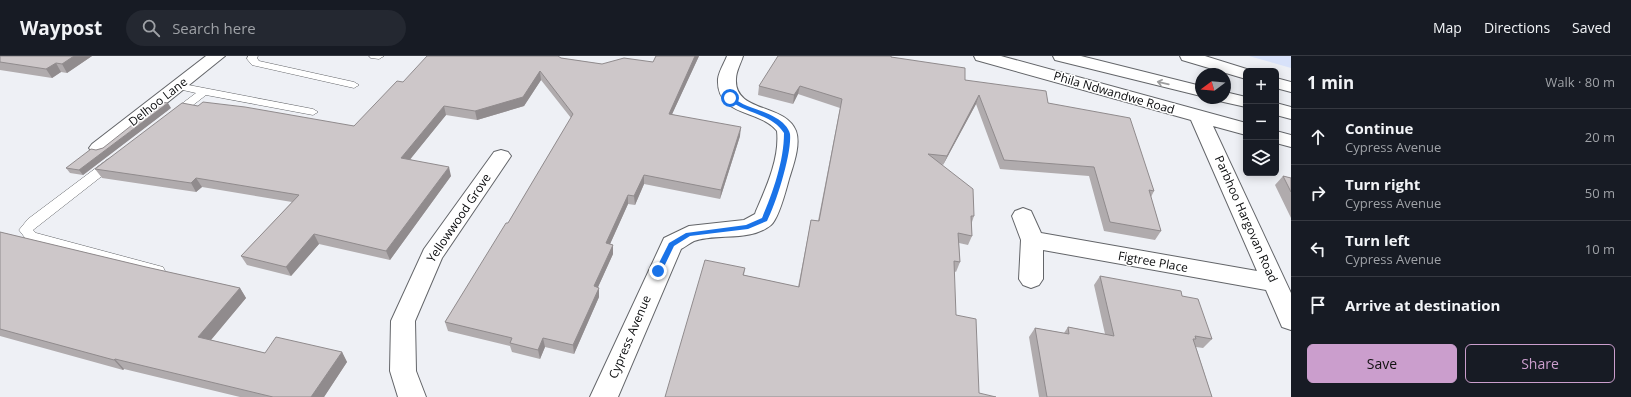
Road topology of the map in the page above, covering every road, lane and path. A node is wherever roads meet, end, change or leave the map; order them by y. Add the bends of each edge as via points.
1 (217, 56) edge
2 (253, 56) edge
3 (374, 56) edge
4 (379, 56) edge
5 (736, 56) edge
6 (982, 56) edge
7 (1061, 56) edge
8 (1188, 56) edge
9 (1243, 73) edge
10 (1279, 84) edge
11 (354, 85) dead end
12 (178, 86) junction
13 (1291, 87) edge
14 (1195, 90) edge
15 (204, 91) junction
16 (1231, 98) edge
17 (1243, 101) edge
18 (1279, 110) edge
19 (313, 112) dead end
20 (1291, 113) edge
21 (1200, 118) junction
22 (166, 120) edge
23 (1243, 128) edge
24 (1279, 138) edge
25 (1291, 141) edge
26 (99, 148) edge
27 (121, 154) edge
28 (501, 156) dead end
29 (1023, 216) dead end
30 (1032, 240) junction
31 (166, 273) edge
32 (1031, 279) dead end
33 (1275, 283) junction
34 (1291, 320) edge
35 (412, 397) edge
36 (604, 397) edge

1 - 12 street, Delhoo Lane
2 - 11 lane via 252,59 256,63
3 - 4 lane
5 - 36 street, Cypress Avenue via 727,79 730,98 736,104 774,118 787,133 787,145 773,200 764,219 748,227 689,234 672,244
6 - 21 street, Phila Ndwandwe Road
14 -> 7 street, Phila Ndwandwe Road
8 - 9 street
10 - 13 street
12 - 15 lane
12 - 26 street, Delhoo Lane
15 - 19 lane
15 - 22 lane
16 - 17 street
18 - 20 street
21 - 23 street, Phila Ndwandwe Road
21 - 33 street, Parbhoo Hargovan Road
24 - 25 street
27 - 31 lane via 26,230 31,236
28 - 35 street, Yellowwood Grove via 432,255 403,321 403,371
29 - 30 street
30 - 32 street
30 - 33 street, Figtree Place
33 - 34 street, Parbhoo Hargovan Road

